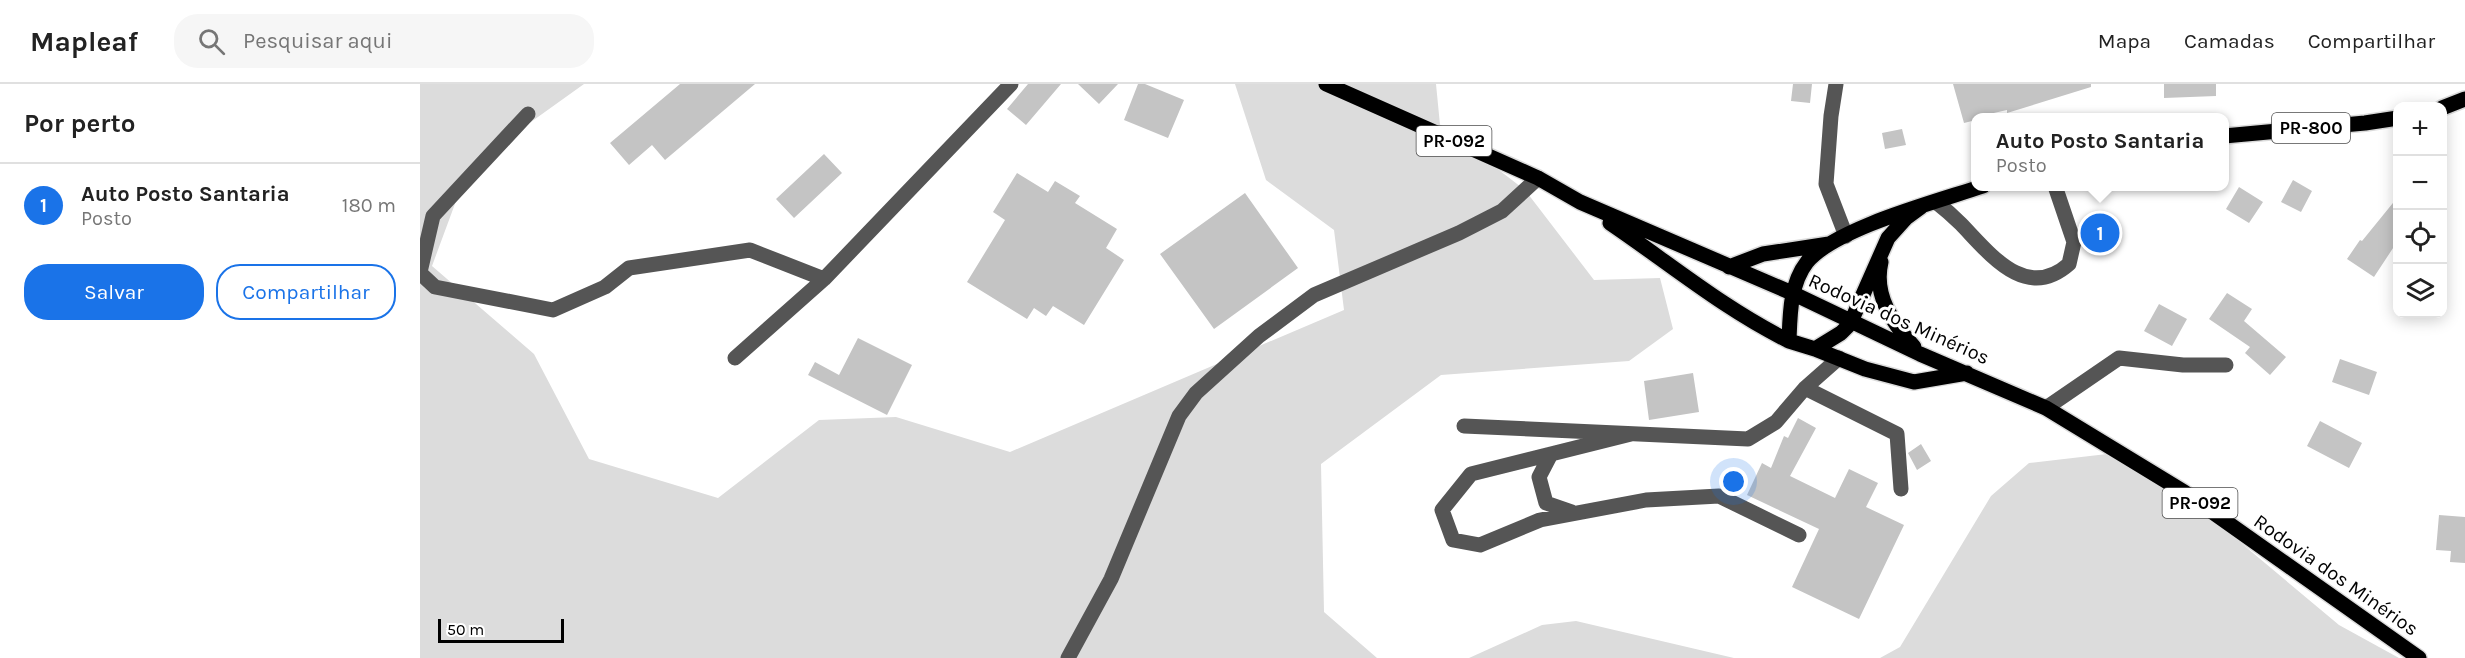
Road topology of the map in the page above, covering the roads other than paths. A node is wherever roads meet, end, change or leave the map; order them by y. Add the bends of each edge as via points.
1 (1011, 84) edge
2 (1326, 84) edge
3 (1836, 84) edge
4 (2465, 99) edge
5 (2447, 106) edge
6 (528, 114) dead end
7 (2393, 119) edge
8 (2229, 136) edge
9 (1538, 178) junction
10 (1971, 190) edge
11 (2057, 191) edge
12 (1580, 202) junction
13 (1936, 202) junction
14 (1921, 207) junction
15 (1846, 236) junction
16 (1888, 238) junction
17 (1832, 243) junction
18 (1729, 267) junction
19 (420, 272) edge
20 (824, 279) junction
21 (1792, 293) junction
22 (1850, 320) junction
23 (1789, 341) junction
24 (1815, 349) junction
25 (1920, 354) junction
26 (735, 358) dead end
27 (1839, 358) junction
28 (2226, 365) dead end
29 (1967, 373) junction
30 (1805, 388) junction
31 (2046, 408) junction
32 (1464, 426) dead end
33 (1631, 434) junction
34 (1551, 454) junction
35 (1901, 489) dead end
36 (1577, 513) junction
37 (1798, 535) dead end
38 (2413, 657) edge
39 (1068, 658) edge

1 - 20 street
2 - 9 main road, Rodovia dos Minérios / PR-092
3 - 15 street via 1826,184
4 - 5 main road
6 - 19 street via 433,216
7 - 8 main road, PR-800
9 - 12 main road, Rodovia dos Minérios / PR-092
9 - 39 street via 1502,211 1314,295 1259,336 1196,393 1179,416 1111,579
10 - 13 main road
11 - 13 street via 2074,242 2069,264 2049,276 2023,276 1999,264
12 - 18 main road, Rodovia dos Minérios / PR-092
12 - 23 main road via 1701,288
13 - 14 main road
14 - 15 main road
14 - 16 main road
15 - 17 main road
16 - 22 main road
16 - 25 main road via 1879,277 1881,291 1896,327
17 - 18 main road via 1763,254
17 - 21 main road via 1808,262
18 - 21 main road, Rodovia dos Minérios / PR-092
19 - 20 street via 435,286 553,310 605,287 629,268 750,250
20 - 26 street
21 - 22 main road, Rodovia dos Minérios / PR-092
21 - 23 main road
22 - 24 main road via 1841,333
22 - 25 main road, Rodovia dos Minérios / PR-092
23 - 24 main road
24 - 27 main road
25 - 29 main road, Rodovia dos Minérios / PR-092
27 - 29 main road via 1914,382
27 - 30 street
28 - 31 street via 2119,358
29 - 31 main road, Rodovia dos Minérios / PR-092
30 - 33 street via 1776,422 1748,439
30 - 35 street via 1897,434
31 - 38 main road, Rodovia dos Minérios / PR-092 via 2184,492
32 - 33 street
33 - 34 street
34 - 36 street via 1539,477 1546,503
34 - 36 street via 1471,474 1442,510 1453,540 1480,545 1540,520
36 - 37 street via 1646,500 1719,496

